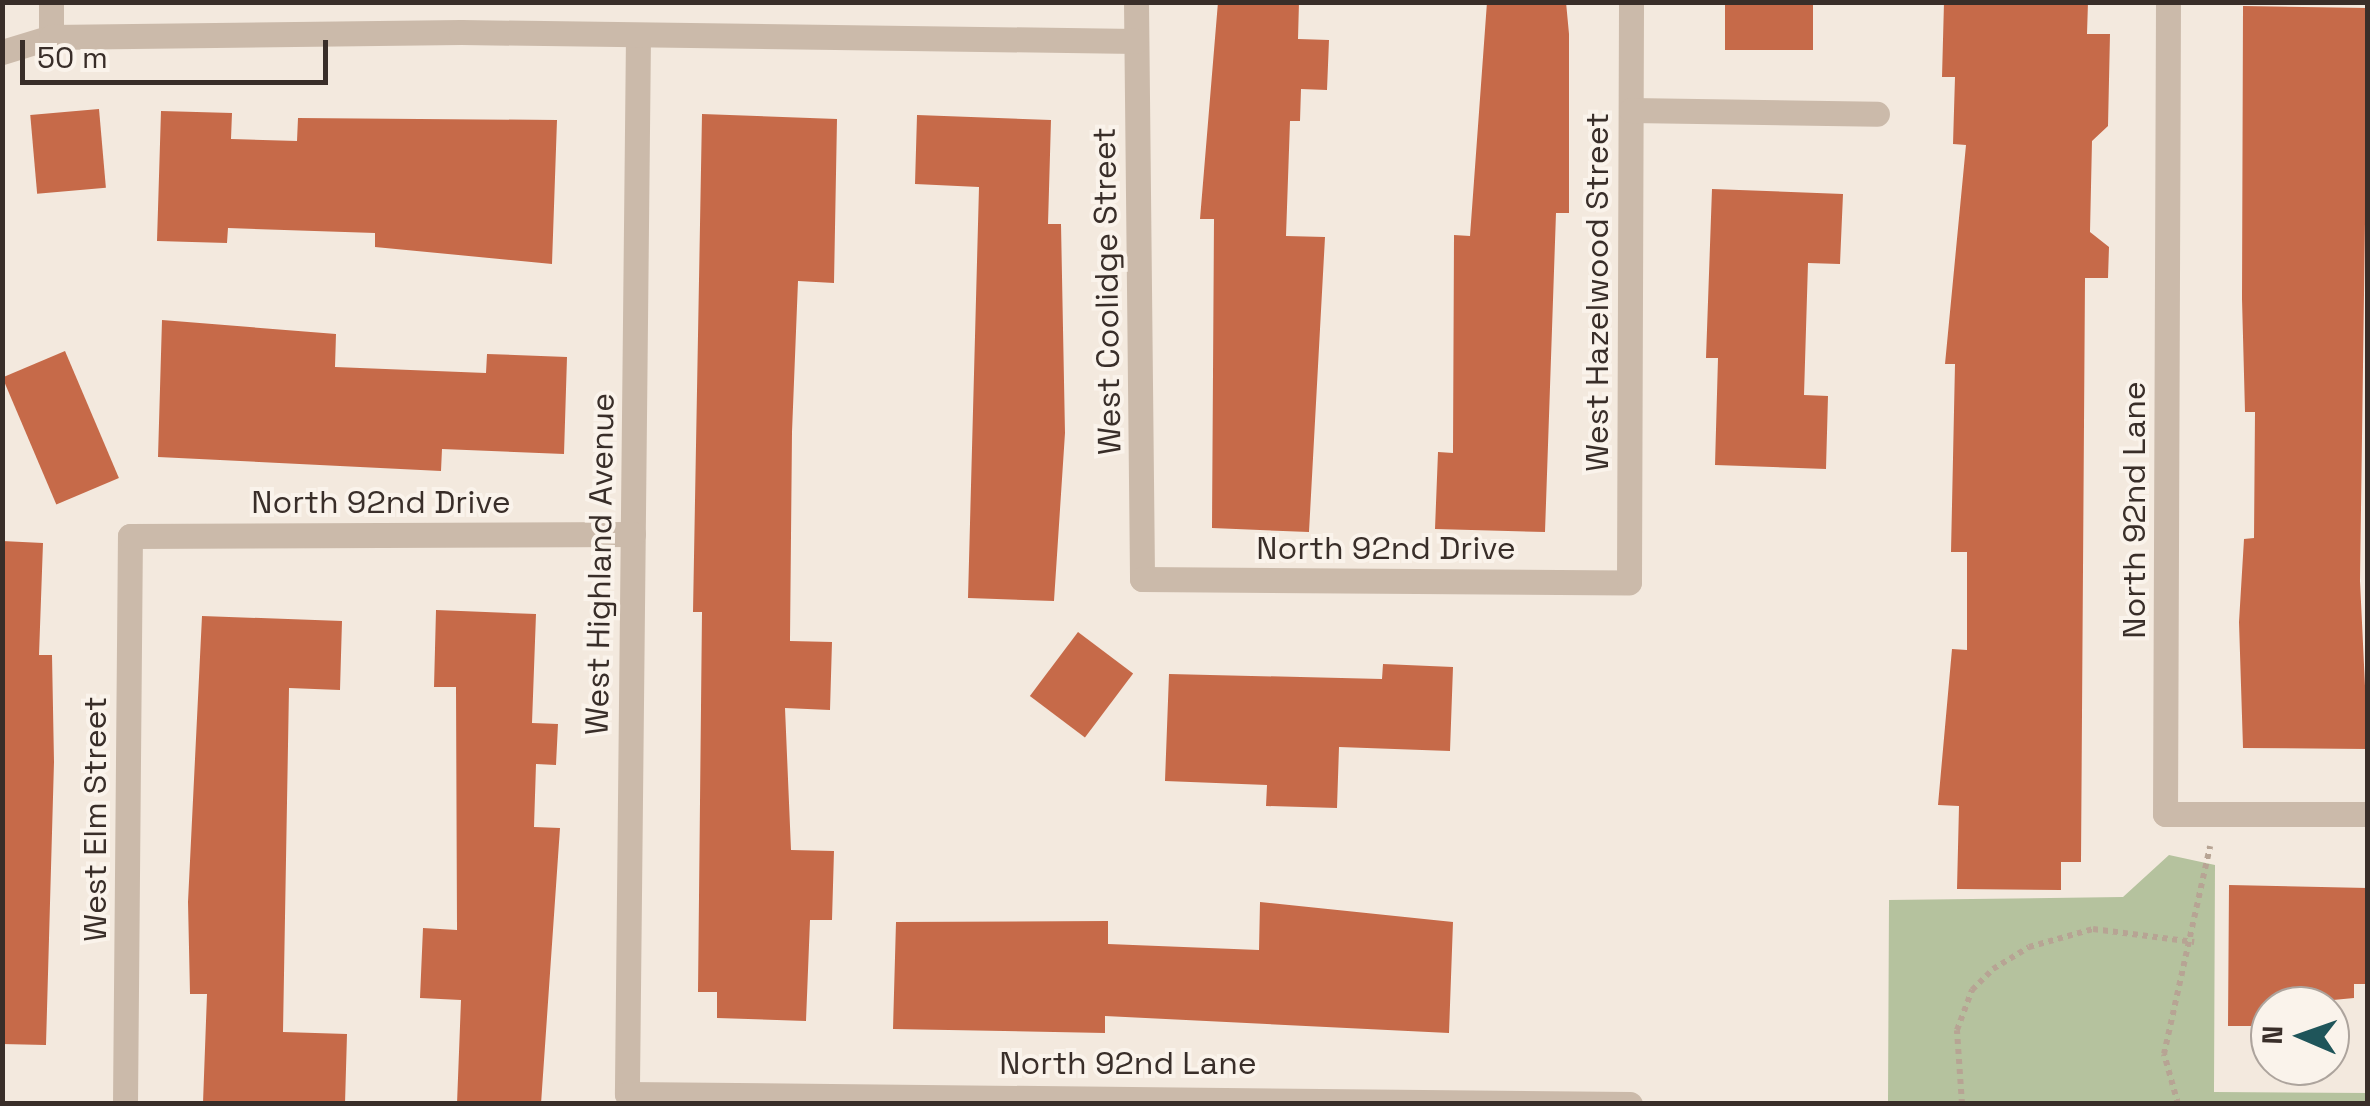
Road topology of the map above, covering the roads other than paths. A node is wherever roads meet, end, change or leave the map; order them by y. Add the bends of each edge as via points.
1 (51, 2) edge
2 (1136, 2) edge
3 (1631, 2) edge
4 (2168, 2) edge
5 (638, 35) junction
6 (51, 37) junction
7 (1136, 42) junction
8 (2, 52) edge
9 (1631, 110) junction
10 (1878, 114) dead end
11 (633, 534) junction
12 (130, 536) joint
13 (1142, 580) joint
14 (1629, 582) joint
15 (2368, 814) edge
16 (627, 1094) joint
17 (1630, 1101) edge
18 (126, 1104) edge

1 - 6 street
2 - 7 street, West Coolidge Street
3 - 9 street, West Hazelwood Street
4 - 15 street, North 92nd Lane via 2165,814
5 - 6 street
5 - 7 street
5 - 11 street, West Highland Avenue
6 - 8 street
7 - 13 street, West Coolidge Street
9 - 10 street
9 - 14 street, West Hazelwood Street
11 - 12 street, North 92nd Drive
11 - 16 street, West Highland Avenue
12 - 18 street, West Elm Street
13 - 14 street, North 92nd Drive
16 - 17 street, North 92nd Lane

